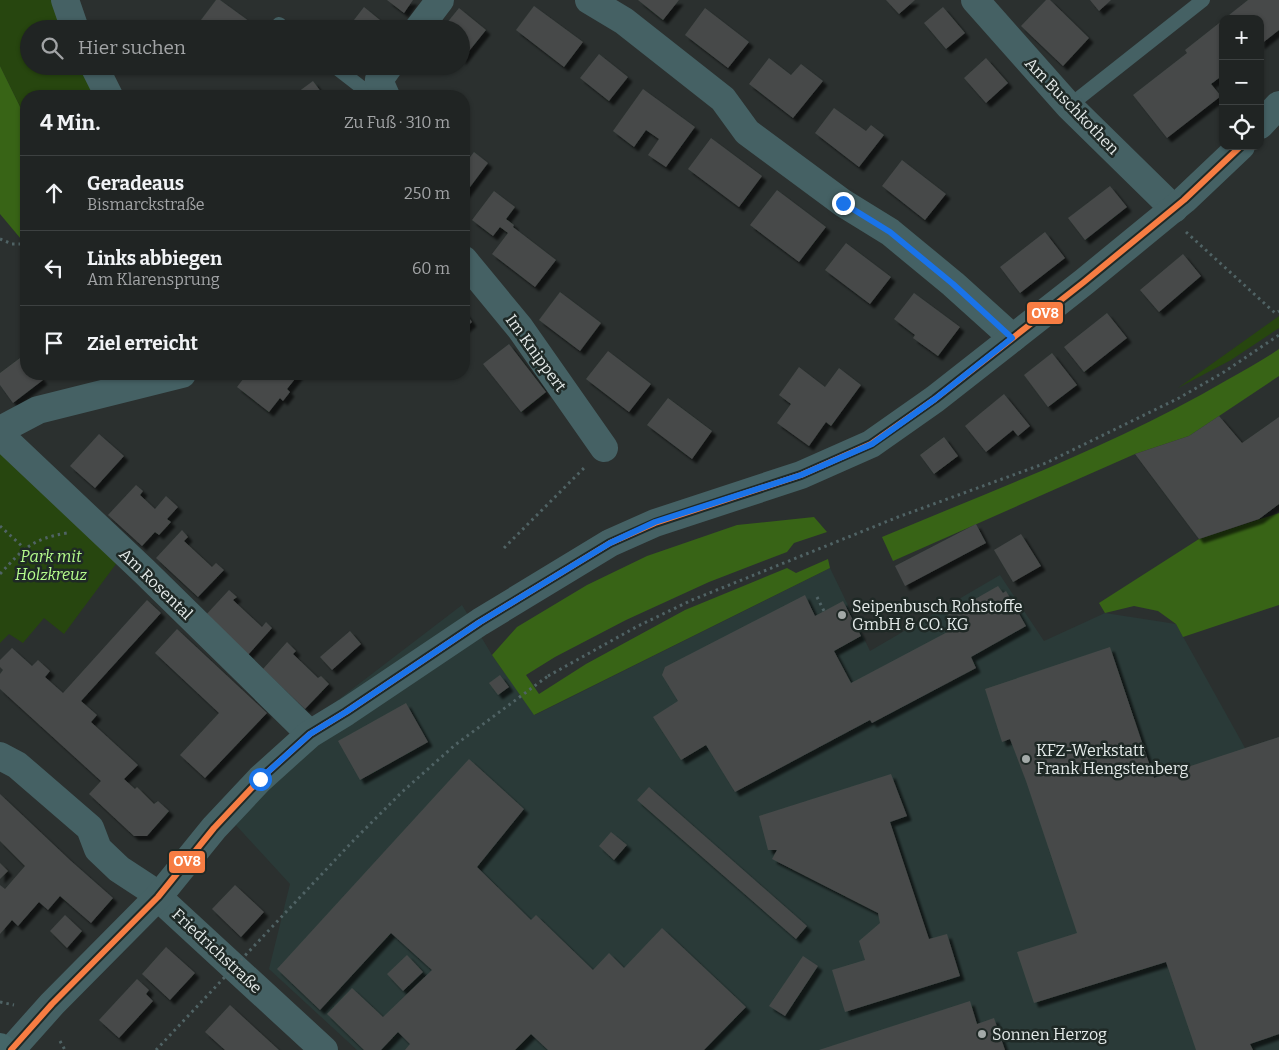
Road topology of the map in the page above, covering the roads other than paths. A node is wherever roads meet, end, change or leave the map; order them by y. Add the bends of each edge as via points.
1 (65, 0) edge
2 (440, 0) edge
3 (589, 0) edge
4 (975, 0) edge
5 (1203, 0) edge
6 (72, 20) edge
7 (425, 20) edge
8 (98, 75) edge
9 (346, 75) edge
10 (383, 75) edge
11 (106, 90) edge
12 (370, 90) edge
13 (383, 90) edge
14 (1279, 105) edge
15 (1069, 106) junction
16 (1264, 121) edge
17 (1238, 150) edge
18 (1178, 218) junction
19 (470, 267) edge
20 (1012, 338) junction
21 (158, 380) edge
22 (0, 430) edge
23 (0, 435) edge
24 (604, 448) road end
25 (310, 734) junction
26 (0, 756) edge
27 (158, 897) junction
28 (0, 1047) edge
29 (4, 1050) edge
30 (11, 1050) edge
31 (324, 1050) edge

1 - 6 street
2 - 7 street
3 - 20 street via 624,21 723,99 747,132 843,203 890,232
4 - 15 street, Am Buschkothen
5 - 15 lane
8 - 11 street
9 - 12 lane
10 - 13 street via 379,80
14 - 16 street
15 - 18 street, Am Buschkothen
17 - 18 street
18 - 20 street
19 - 24 street, Im Knippert via 520,328
20 - 25 street via 872,444 801,475 655,522 610,543 480,622
21 - 22 street via 38,410
23 - 25 street, Am Rosental
25 - 27 street via 260,779 214,828
26 - 27 street, Friedrichstraße via 17,765 90,828 98,849
27 - 30 street
27 - 31 street, Friedrichstraße
28 - 29 main road

